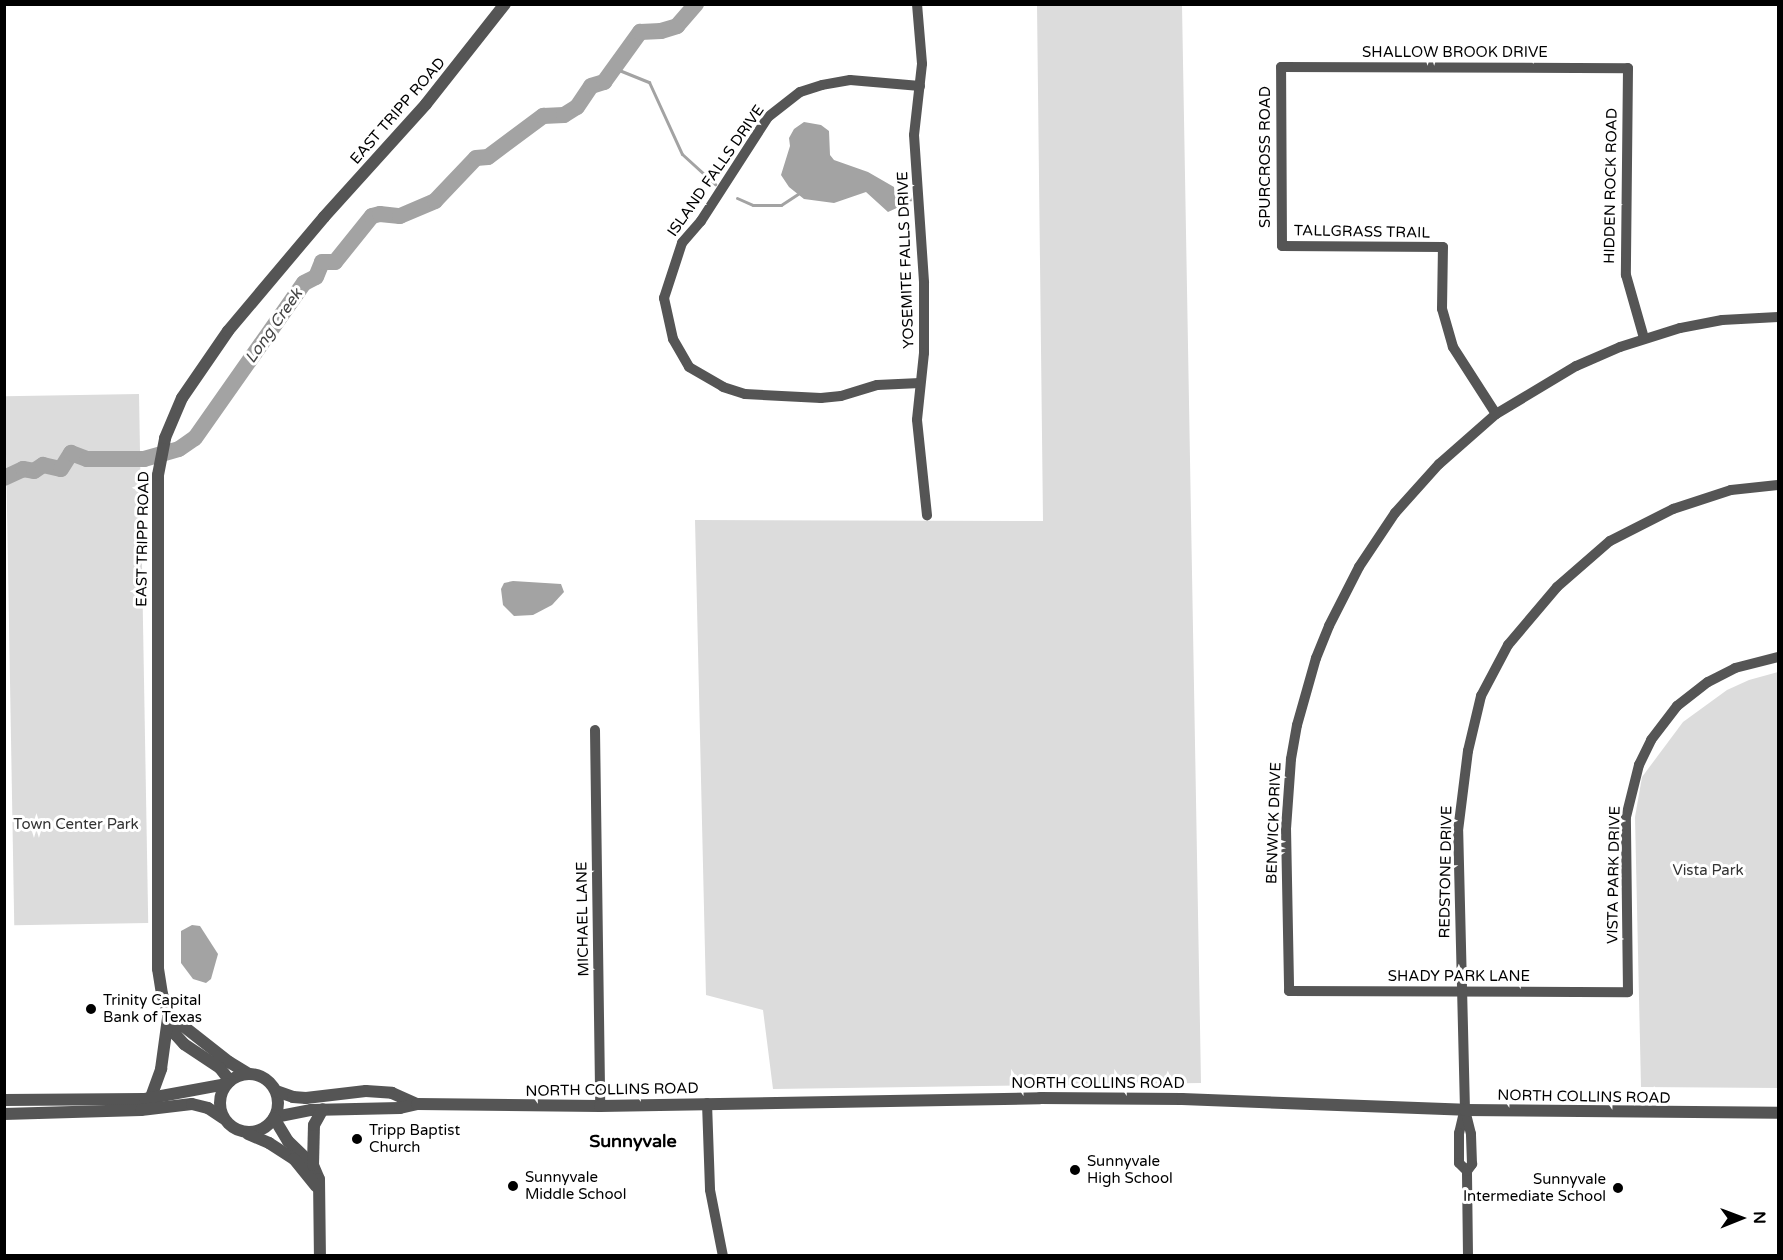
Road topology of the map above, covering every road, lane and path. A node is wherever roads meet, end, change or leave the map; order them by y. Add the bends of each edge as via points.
1 (505, 4) edge
2 (917, 4) edge
3 (1281, 67) joint
4 (1628, 68) joint
5 (920, 86) junction
6 (1282, 246) joint
7 (1779, 317) edge
8 (1644, 338) junction
9 (920, 383) junction
10 (1496, 414) junction
11 (1779, 485) edge
12 (927, 515) dead end
13 (1779, 657) edge
14 (595, 730) dead end
15 (1289, 991) joint
16 (1460, 992) junction
17 (1628, 992) joint
18 (168, 1014) junction
19 (249, 1074) junction
20 (228, 1083) junction
21 (276, 1090) junction
22 (151, 1097) junction
23 (4, 1100) edge
24 (707, 1103) junction
25 (417, 1104) junction
26 (600, 1106) junction
27 (56, 1107) junction
28 (323, 1109) junction
29 (1465, 1110) junction
30 (1779, 1113) edge
31 (4, 1114) edge
32 (223, 1118) junction
33 (275, 1118) junction
34 (245, 1133) junction
35 (314, 1165) junction
36 (320, 1202) junction
37 (320, 1256) edge
38 (723, 1256) edge
39 (1468, 1256) edge

1 - 18 street, EAST TRIPP ROAD via 426,104 228,331 182,398 168,431 159,468 156,645 158,969
2 - 5 street, YOSEMITE FALLS DRIVE
3 - 4 street, SHALLOW BROOK DRIVE
3 - 6 street, SPURCROSS ROAD
4 - 8 street, HIDDEN ROCK ROAD via 1626,276
5 - 9 street, YOSEMITE FALLS DRIVE via 914,135 924,283
5 - 9 street, ISLAND FALLS DRIVE via 850,80 822,85 800,92 768,117 701,221 682,243 664,298 673,339 689,367 723,387 745,394 821,398 877,385
6 - 10 street, TALLGRASS TRAIL via 1443,248 1442,309 1453,347
7 - 8 street, BENWICK DRIVE via 1722,320
8 - 10 street, BENWICK DRIVE via 1576,366
9 - 12 street, YOSEMITE FALLS DRIVE via 917,420
10 - 15 street, BENWICK DRIVE via 1439,464 1395,513 1343,596 1316,658 1297,725 1287,793
11 - 16 street, REDSTONE DRIVE via 1731,490 1673,509 1610,541 1557,588 1508,645 1481,696 1468,751 1458,831
13 - 17 street, VISTA PARK DRIVE via 1735,668 1708,682 1677,706 1656,733 1639,765 1626,817
14 - 26 street, MICHAEL LANE
15 - 16 street, SHADY PARK LANE
16 - 17 street, SHADY PARK LANE
16 - 29 street, REDSTONE DRIVE
18 - 19 street
18 - 20 street, EAST TRIPP ROAD via 176,1035 228,1074
18 - 22 street via 161,1069
19 - 20 street
19 - 21 street via 265,1078
20 - 22 street
20 - 32 street via 220,1100
21 - 25 street, NORTH COLLINS ROAD via 306,1098 366,1091 392,1093
21 - 33 street
22 - 27 street
23 - 27 street
24 - 26 street, NORTH COLLINS ROAD
24 - 29 street, NORTH COLLINS ROAD via 1182,1099
24 - 38 street via 710,1190
25 - 26 street, NORTH COLLINS ROAD
25 - 28 street, NORTH COLLINS ROAD via 400,1108
27 - 31 street
27 - 32 street via 141,1110 192,1104
28 - 33 street, NORTH COLLINS ROAD
28 - 35 street via 314,1125
29 - 30 street, NORTH COLLINS ROAD
29 - 39 street, REDSTONE DRIVE via 1459,1133 1459,1163 1467,1171
32 - 34 street
33 - 34 street via 263,1130
33 - 35 street via 288,1140
34 - 36 street via 294,1160 312,1180
35 - 36 street
36 - 37 street

